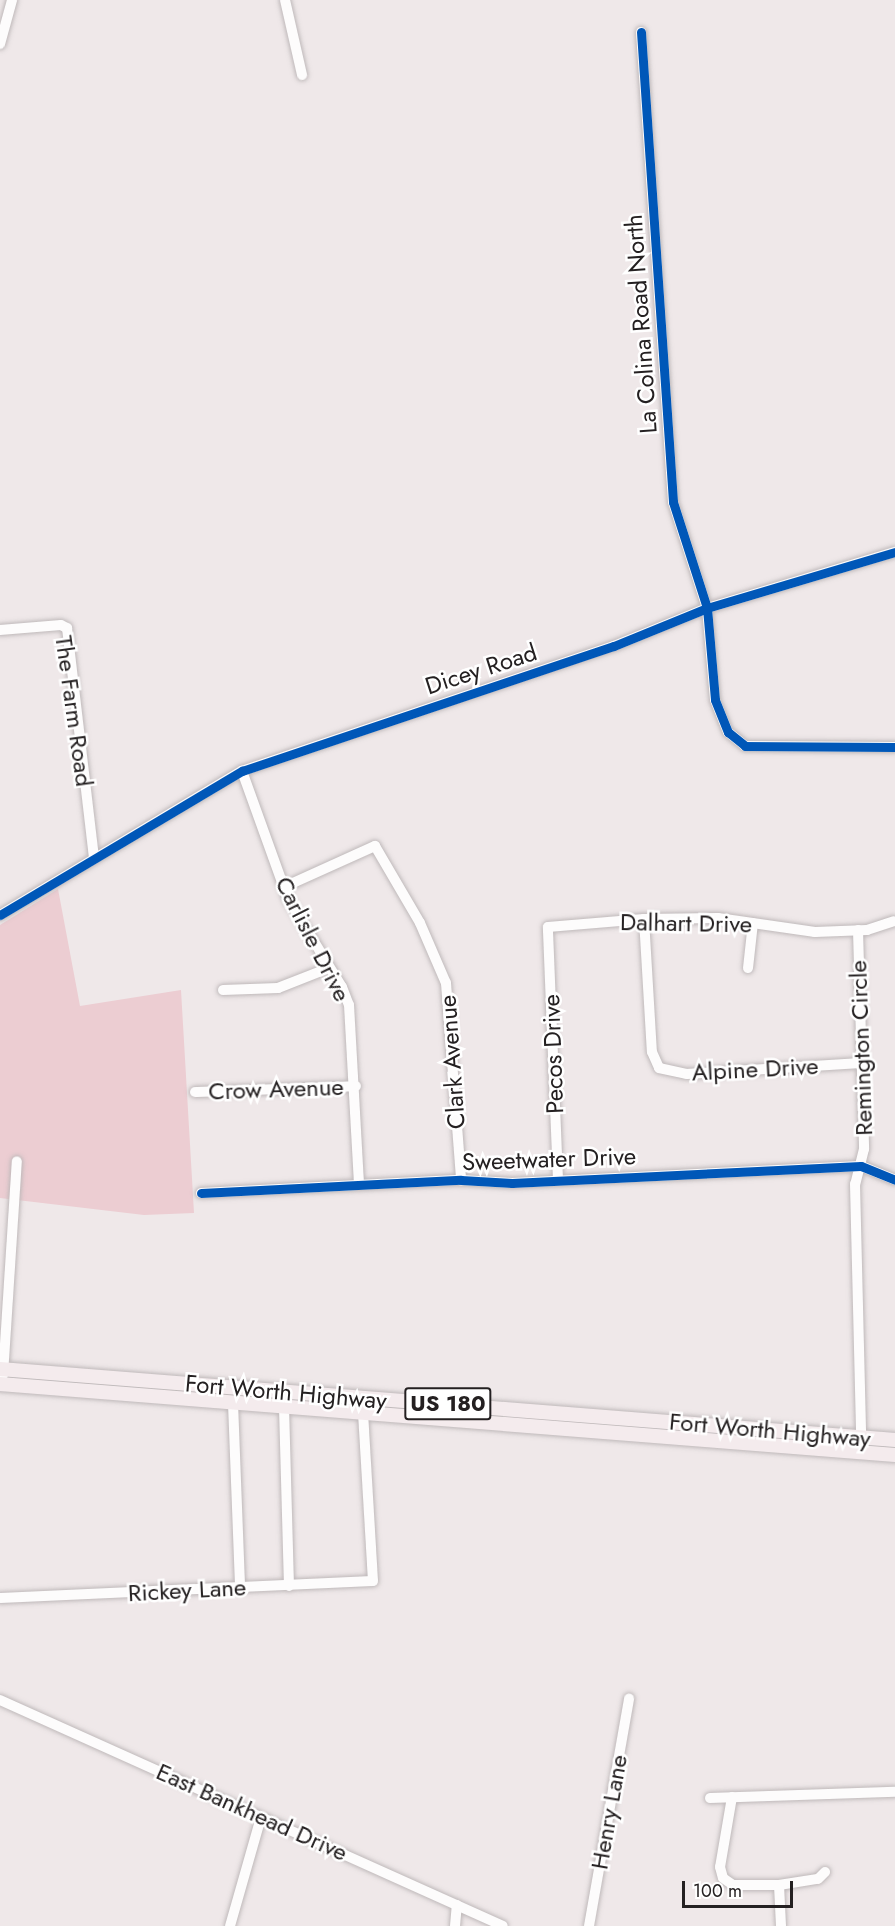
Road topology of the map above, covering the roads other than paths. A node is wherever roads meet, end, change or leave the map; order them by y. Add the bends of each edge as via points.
1 (12, 0) edge
2 (285, 0) edge
3 (641, 32) dead end
4 (0, 44) edge
5 (302, 75) dead end
6 (895, 552) edge
7 (707, 608) junction
8 (0, 630) edge
9 (895, 747) edge
10 (242, 771) junction
11 (94, 858) junction
12 (284, 887) junction
13 (0, 915) edge
14 (644, 919) junction
15 (894, 921) edge
16 (753, 923) junction
17 (548, 927) joint
18 (858, 930) junction
19 (329, 968) junction
20 (748, 968) dead end
21 (223, 990) dead end
22 (860, 1063) junction
23 (356, 1086) junction
24 (195, 1092) dead end
25 (17, 1161) dead end
26 (861, 1166) junction
27 (461, 1180) junction
28 (558, 1180) junction
29 (895, 1180) edge
30 (359, 1184) junction
31 (201, 1192) dead end
32 (5, 1274) edge
33 (1, 1369) edge
34 (183, 1383) junction
35 (1, 1385) edge
36 (322, 1395) junction
37 (183, 1399) junction
38 (233, 1403) junction
39 (284, 1407) junction
40 (321, 1410) junction
41 (363, 1413) junction
42 (557, 1413) junction
43 (708, 1425) junction
44 (557, 1429) junction
45 (798, 1433) junction
46 (861, 1437) junction
47 (707, 1440) junction
48 (895, 1440) edge
49 (798, 1448) junction
50 (895, 1455) edge
51 (289, 1586) junction
52 (240, 1587) junction
53 (0, 1599) edge
54 (629, 1698) dead end
55 (0, 1700) edge
56 (895, 1792) edge
57 (732, 1797) junction
58 (710, 1798) dead end
59 (261, 1817) junction
60 (825, 1872) dead end
61 (779, 1885) junction
62 (457, 1905) junction
63 (477, 1914) junction
64 (230, 1926) edge
65 (455, 1926) edge
66 (472, 1926) edge
67 (503, 1926) edge
68 (589, 1926) edge
69 (781, 1926) edge

1 - 4 street
2 - 5 street
3 - 7 street, La Colina Road North via 673,502
6 - 7 street, Dicey Road
7 - 9 street, La Colina Road North via 715,700 728,732 745,746
7 - 10 street, Dicey Road via 615,646
8 - 11 street, The Farm Road via 61,625 67,628
10 - 11 street, Dicey Road
10 - 12 street, Carlisle Drive
11 - 13 street, Dicey Road
12 - 19 street, Carlisle Drive via 304,930
12 - 27 street, Clark Avenue via 375,846 420,923 446,983
14 - 16 street, Dalhart Drive via 718,918
14 - 17 street, Dalhart Drive
14 - 22 street, Alpine Drive via 651,1052 659,1068 687,1074
15 - 18 street, Dalhart Drive
16 - 18 street, Dalhart Drive via 815,932
16 - 20 street
17 - 28 street, Pecos Drive
18 - 22 street, Remington Circle
19 - 21 street via 278,988
19 - 23 street, Carlisle Drive via 349,1005
22 - 26 street, Remington Circle via 864,1149
23 - 24 street, Crow Avenue
23 - 30 street, Carlisle Drive
25 - 32 street
26 - 28 street, Sweetwater Drive
26 - 29 street, Sweetwater Drive
26 - 46 street via 855,1184
27 - 28 street, Sweetwater Drive
27 - 30 street, Sweetwater Drive
30 - 31 street, Sweetwater Drive
32 - 33 street
33 - 34 main road, Fort Worth Highway / US 180
33 - 35 street
34 - 36 main road, Fort Worth Highway / US 180
34 - 37 main road
35 - 37 main road, Fort Worth Highway / US 180
36 - 40 main road
36 - 42 main road, Fort Worth Highway / US 180
37 - 38 main road, Fort Worth Highway / US 180
38 - 39 main road, Fort Worth Highway / US 180
38 - 52 street
39 - 40 main road, Fort Worth Highway / US 180
39 - 51 street
40 - 41 main road, Fort Worth Highway / US 180
41 - 44 main road, Fort Worth Highway / US 180
41 - 51 street, Rickey Lane via 373,1581
42 - 43 main road, Fort Worth Highway / US 180
42 - 44 main road
43 - 45 main road, Fort Worth Highway / US 180
43 - 47 main road
44 - 47 main road, Fort Worth Highway / US 180
45 - 46 main road, Fort Worth Highway / US 180
45 - 49 main road
46 - 48 main road, Fort Worth Highway / US 180
47 - 49 main road, Fort Worth Highway / US 180
49 - 50 main road, Fort Worth Highway / US 180
51 - 52 street, Rickey Lane
52 - 53 street, Rickey Lane
54 - 68 street, Henry Lane
55 - 59 street, East Bankhead Drive
56 - 57 street
57 - 58 street
57 - 61 street via 720,1867 723,1878 733,1885
59 - 62 street, East Bankhead Drive
59 - 64 street
60 - 61 street via 818,1879
61 - 69 street
62 - 63 street, East Bankhead Drive
62 - 65 street
63 - 66 street
63 - 67 street, East Bankhead Drive

